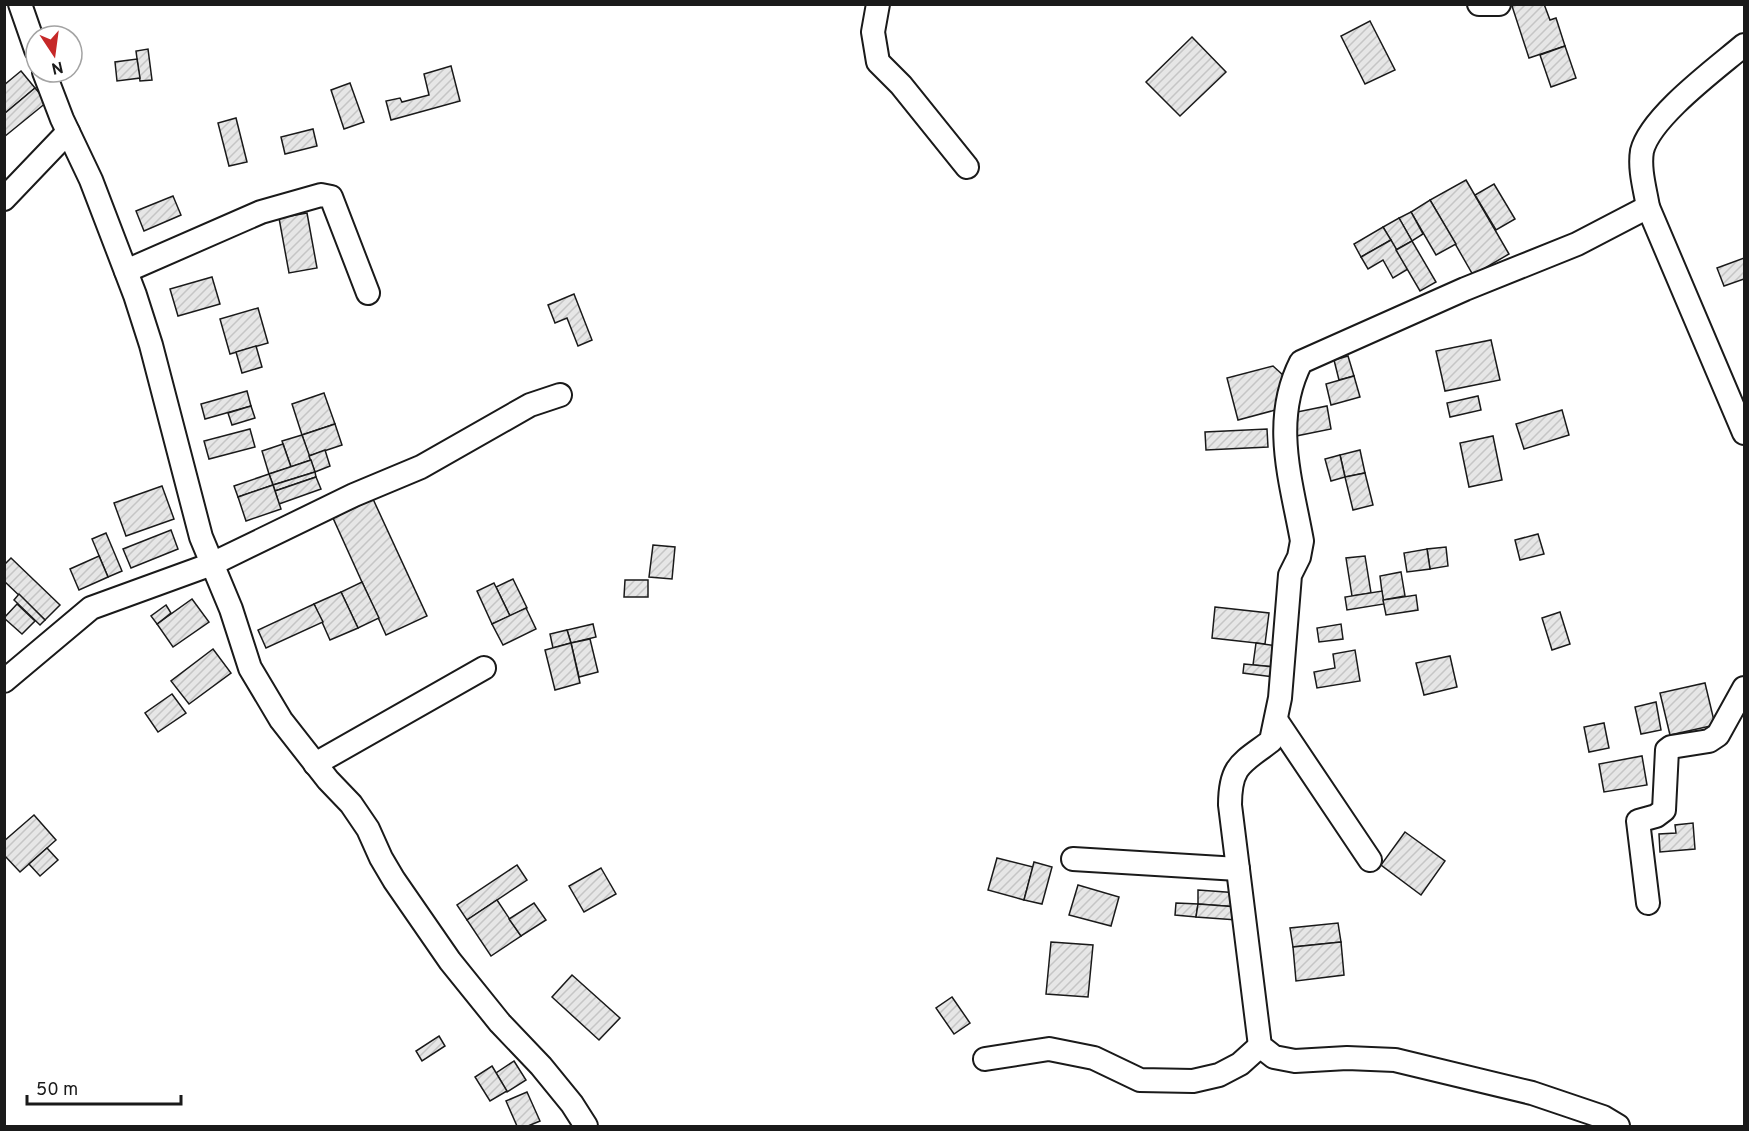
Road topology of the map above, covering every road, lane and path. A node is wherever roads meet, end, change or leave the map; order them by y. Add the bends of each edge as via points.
1 (20, 4) edge
2 (878, 4) edge
3 (1479, 4) edge
4 (1499, 4) edge
5 (27, 24) edge
6 (1744, 45) edge
7 (49, 84) edge
8 (68, 132) junction
9 (968, 167) dead end
10 (4, 199) edge
11 (1648, 207) junction
12 (126, 271) junction
13 (368, 292) dead end
14 (560, 395) dead end
15 (1744, 433) edge
16 (212, 564) junction
17 (9, 668) edge
18 (484, 668) dead end
19 (1744, 688) edge
20 (1276, 720) junction
21 (315, 764) junction
22 (1073, 859) dead end
23 (1370, 860) dead end
24 (1238, 869) junction
25 (1648, 903) dead end
26 (1260, 1046) junction
27 (985, 1059) dead end
28 (586, 1126) edge
29 (1618, 1126) edge

1 - 5 street
2 - 9 street via 873,32 878,62
3 - 4 street
6 - 11 street via 1680,100 1649,134 1642,152
7 - 8 street
8 - 10 street
8 - 12 street
11 - 15 street
11 - 20 street via 1577,244 1301,362 1292,380 1284,434 1302,541 1290,575
12 - 13 street via 261,212 321,195 331,197
12 - 16 street via 151,345 201,537
14 - 16 street via 530,405 422,467 354,495
16 - 17 street via 91,608
16 - 21 street via 250,668 281,720
18 - 21 street
19 - 25 street via 1718,735 1709,741 1667,750 1664,810 1638,821
20 - 23 street
20 - 24 street via 1271,741 1239,765 1230,783
21 - 28 street via 368,828 394,880 450,961 541,1066
22 - 24 street
24 - 26 street
26 - 27 street via 1219,1076 1193,1081 1140,1080 1094,1058 1049,1049
26 - 29 street via 1274,1057 1295,1060 1395,1060 1532,1093 1603,1117

